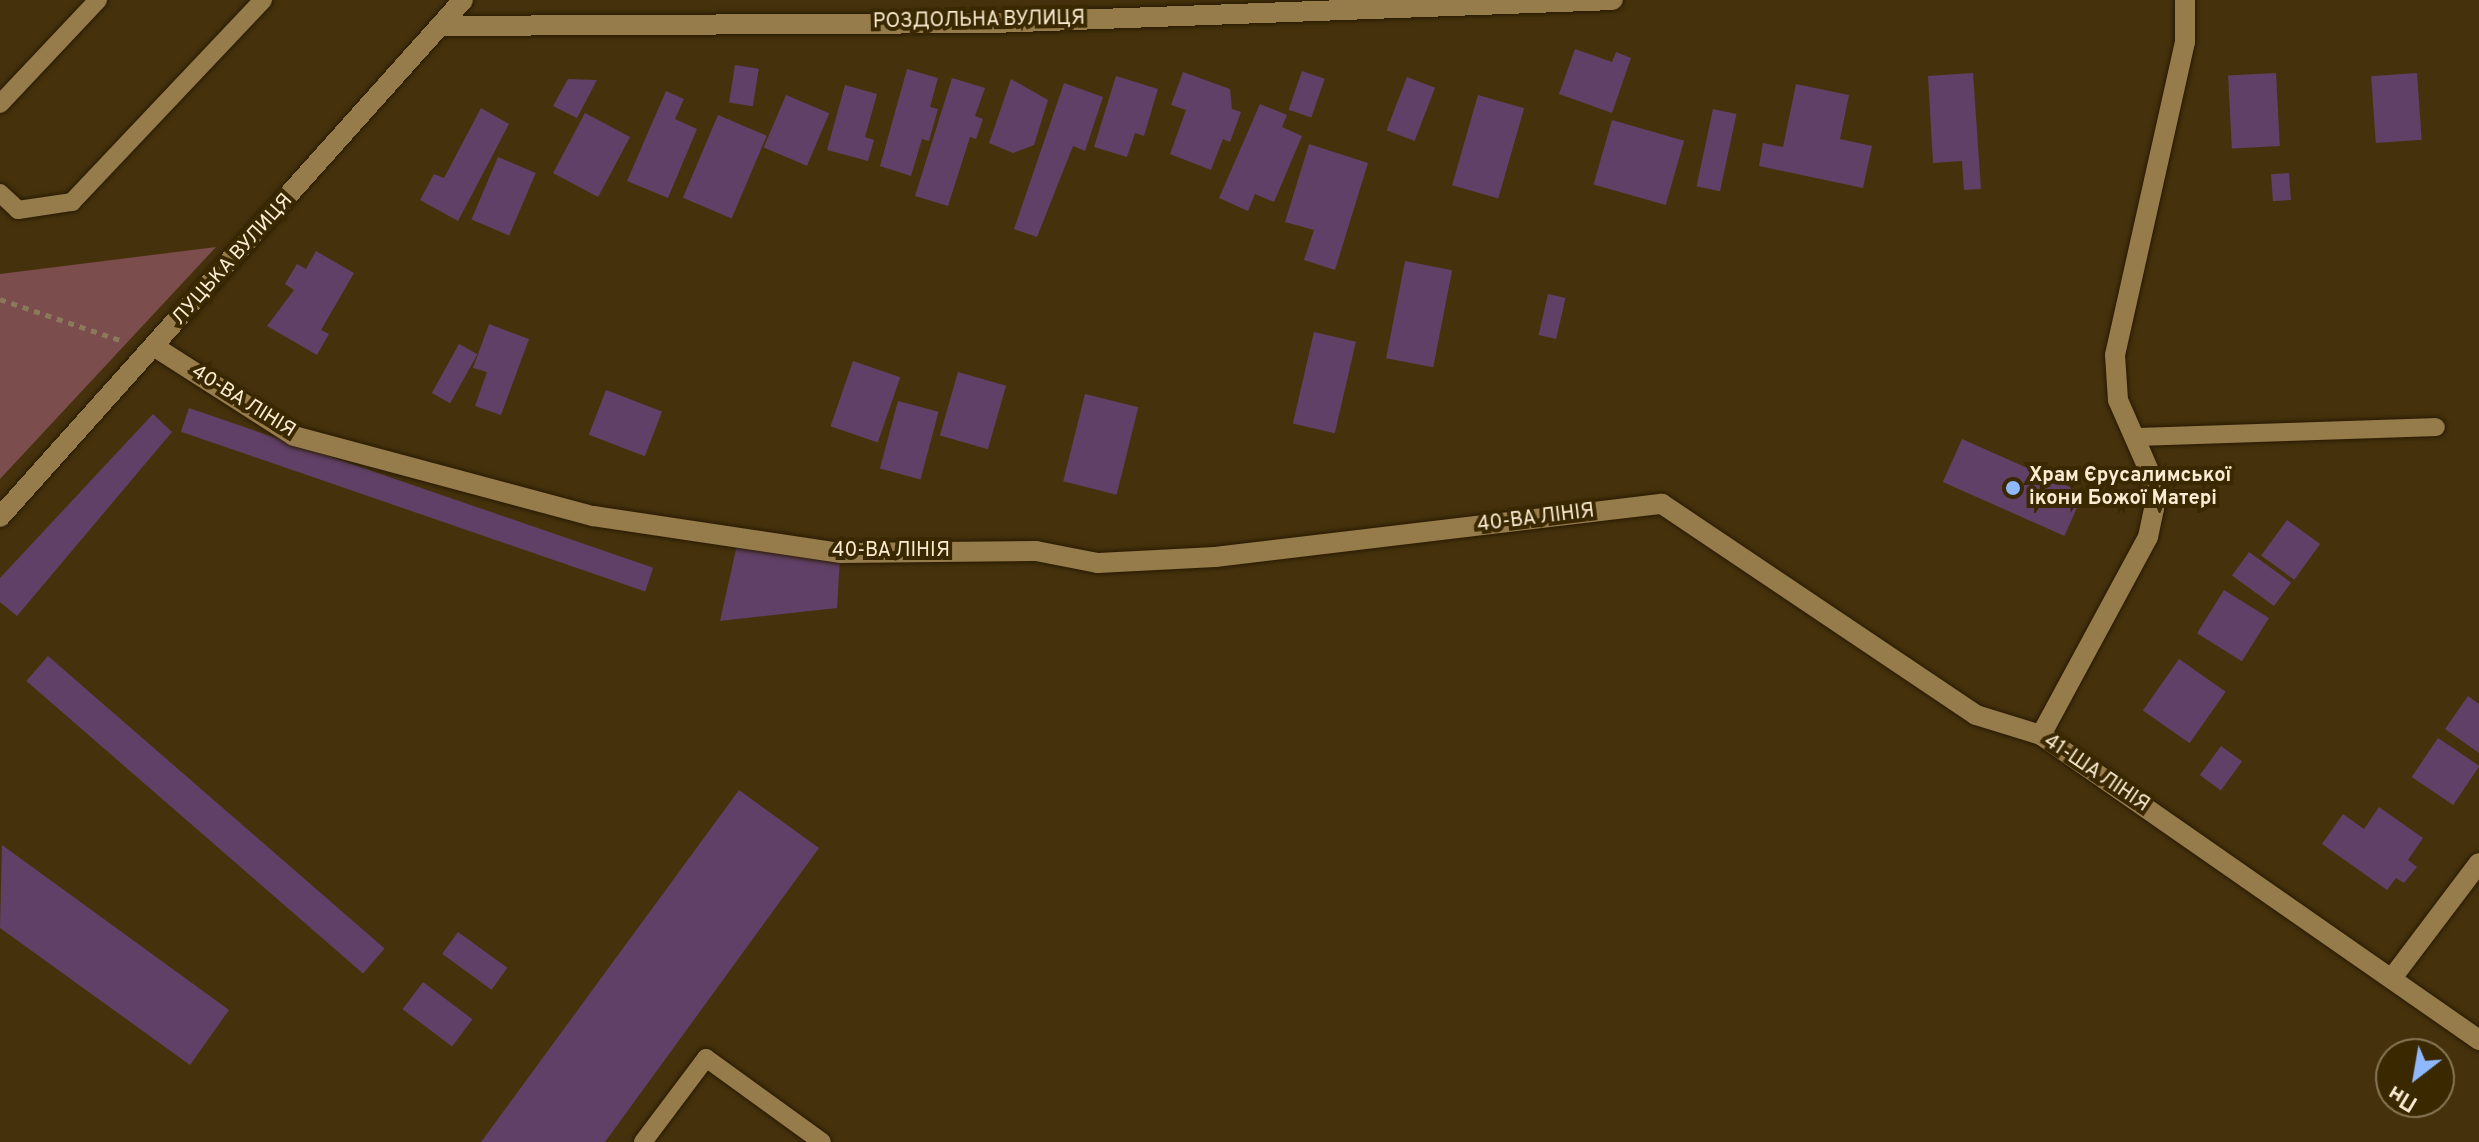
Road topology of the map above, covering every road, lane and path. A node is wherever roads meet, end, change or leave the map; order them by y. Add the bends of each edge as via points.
1 (98, 0) edge
2 (263, 0) edge
3 (463, 0) edge
4 (1613, 0) edge
5 (2185, 0) edge
6 (440, 26) junction
7 (0, 104) edge
8 (0, 193) edge
9 (0, 299) edge
10 (155, 347) junction
11 (2436, 427) dead end
12 (2139, 437) junction
13 (1662, 504) joint
14 (0, 517) edge
15 (2041, 735) junction
16 (2479, 863) edge
17 (2392, 978) junction
18 (2479, 1040) edge
19 (643, 1142) edge
20 (822, 1142) edge

1 - 7 lane
2 - 8 lane via 72,202 18,210
3 - 6 street, ЛУЦЬКА ВУЛИЦЯ
4 - 6 street, РОЗДОЛЬНА ВУЛИЦЯ via 992,23
5 - 12 street via 2185,42 2115,355 2118,400
6 - 10 street, ЛУЦЬКА ВУЛИЦЯ
9 - 10 path via 107,337
10 - 13 street, 40-ВА ЛІНІЯ via 294,436 593,516 841,553 1036,551 1098,563 1215,557
10 - 14 street, ЛУЦЬКА ВУЛИЦЯ
11 - 12 lane
12 - 15 street via 2152,485 2148,537
13 - 15 street, 41-ША ЛІНІЯ via 1976,715
15 - 17 street, 41-ША ЛІНІЯ
16 - 17 street
17 - 18 street, 41-ША ЛІНІЯ
19 - 20 lane via 706,1058

